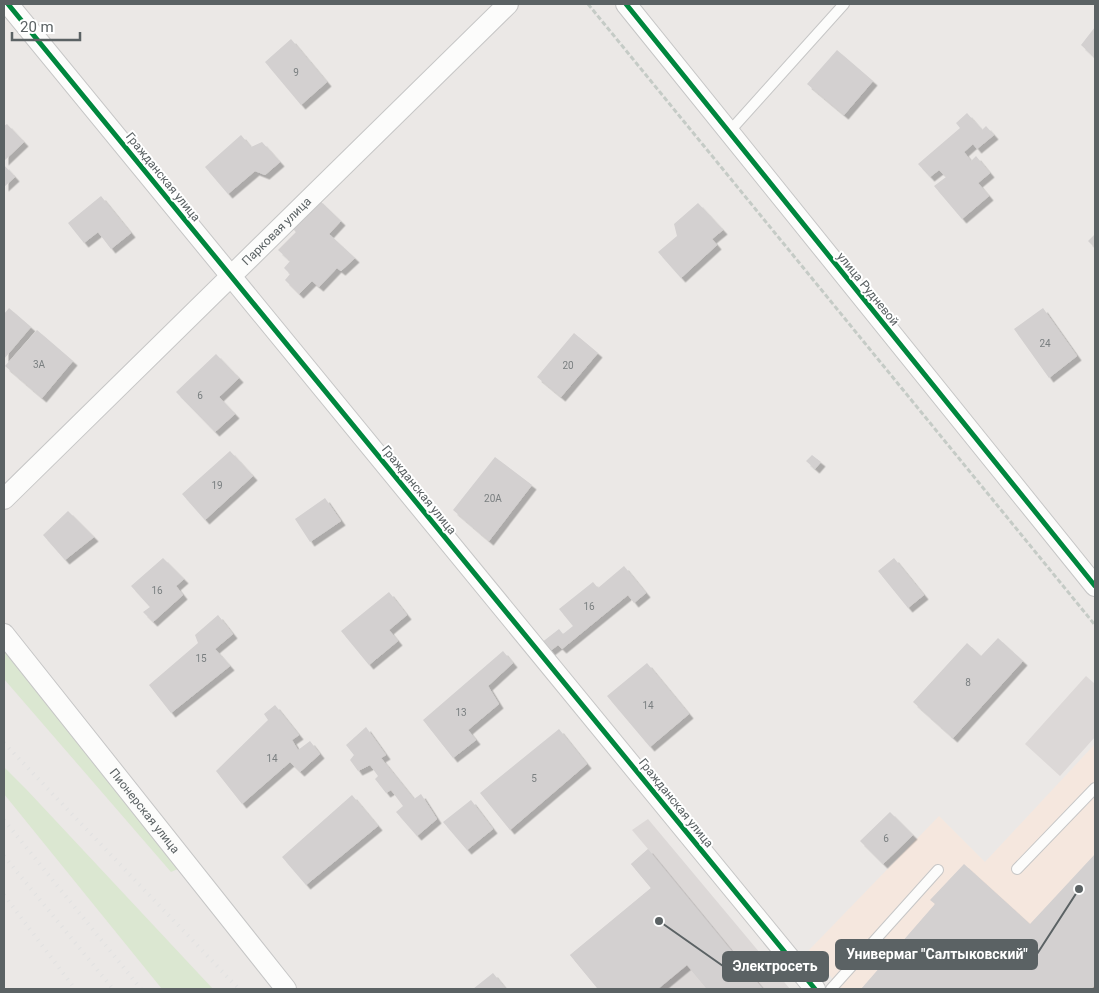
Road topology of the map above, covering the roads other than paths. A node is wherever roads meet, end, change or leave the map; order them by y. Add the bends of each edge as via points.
1 (8, 4) edge
2 (508, 4) edge
3 (626, 4) edge
4 (844, 4) edge
5 (729, 132) junction
6 (231, 276) junction
7 (4, 499) edge
8 (1095, 586) edge
9 (4, 634) edge
10 (1095, 788) edge
11 (1017, 869) dead end
12 (938, 870) dead end
13 (286, 989) edge
14 (815, 989) edge
15 (831, 989) edge

1 - 6 street, Гражданская улица
2 - 6 street, Парковая улица
3 - 5 street, улица Рудневой
4 - 5 lane
5 - 8 street, улица Рудневой
6 - 7 street, Парковая улица
6 - 14 street, Гражданская улица
9 - 13 street, Пионерская улица
10 - 11 lane
12 - 15 lane

